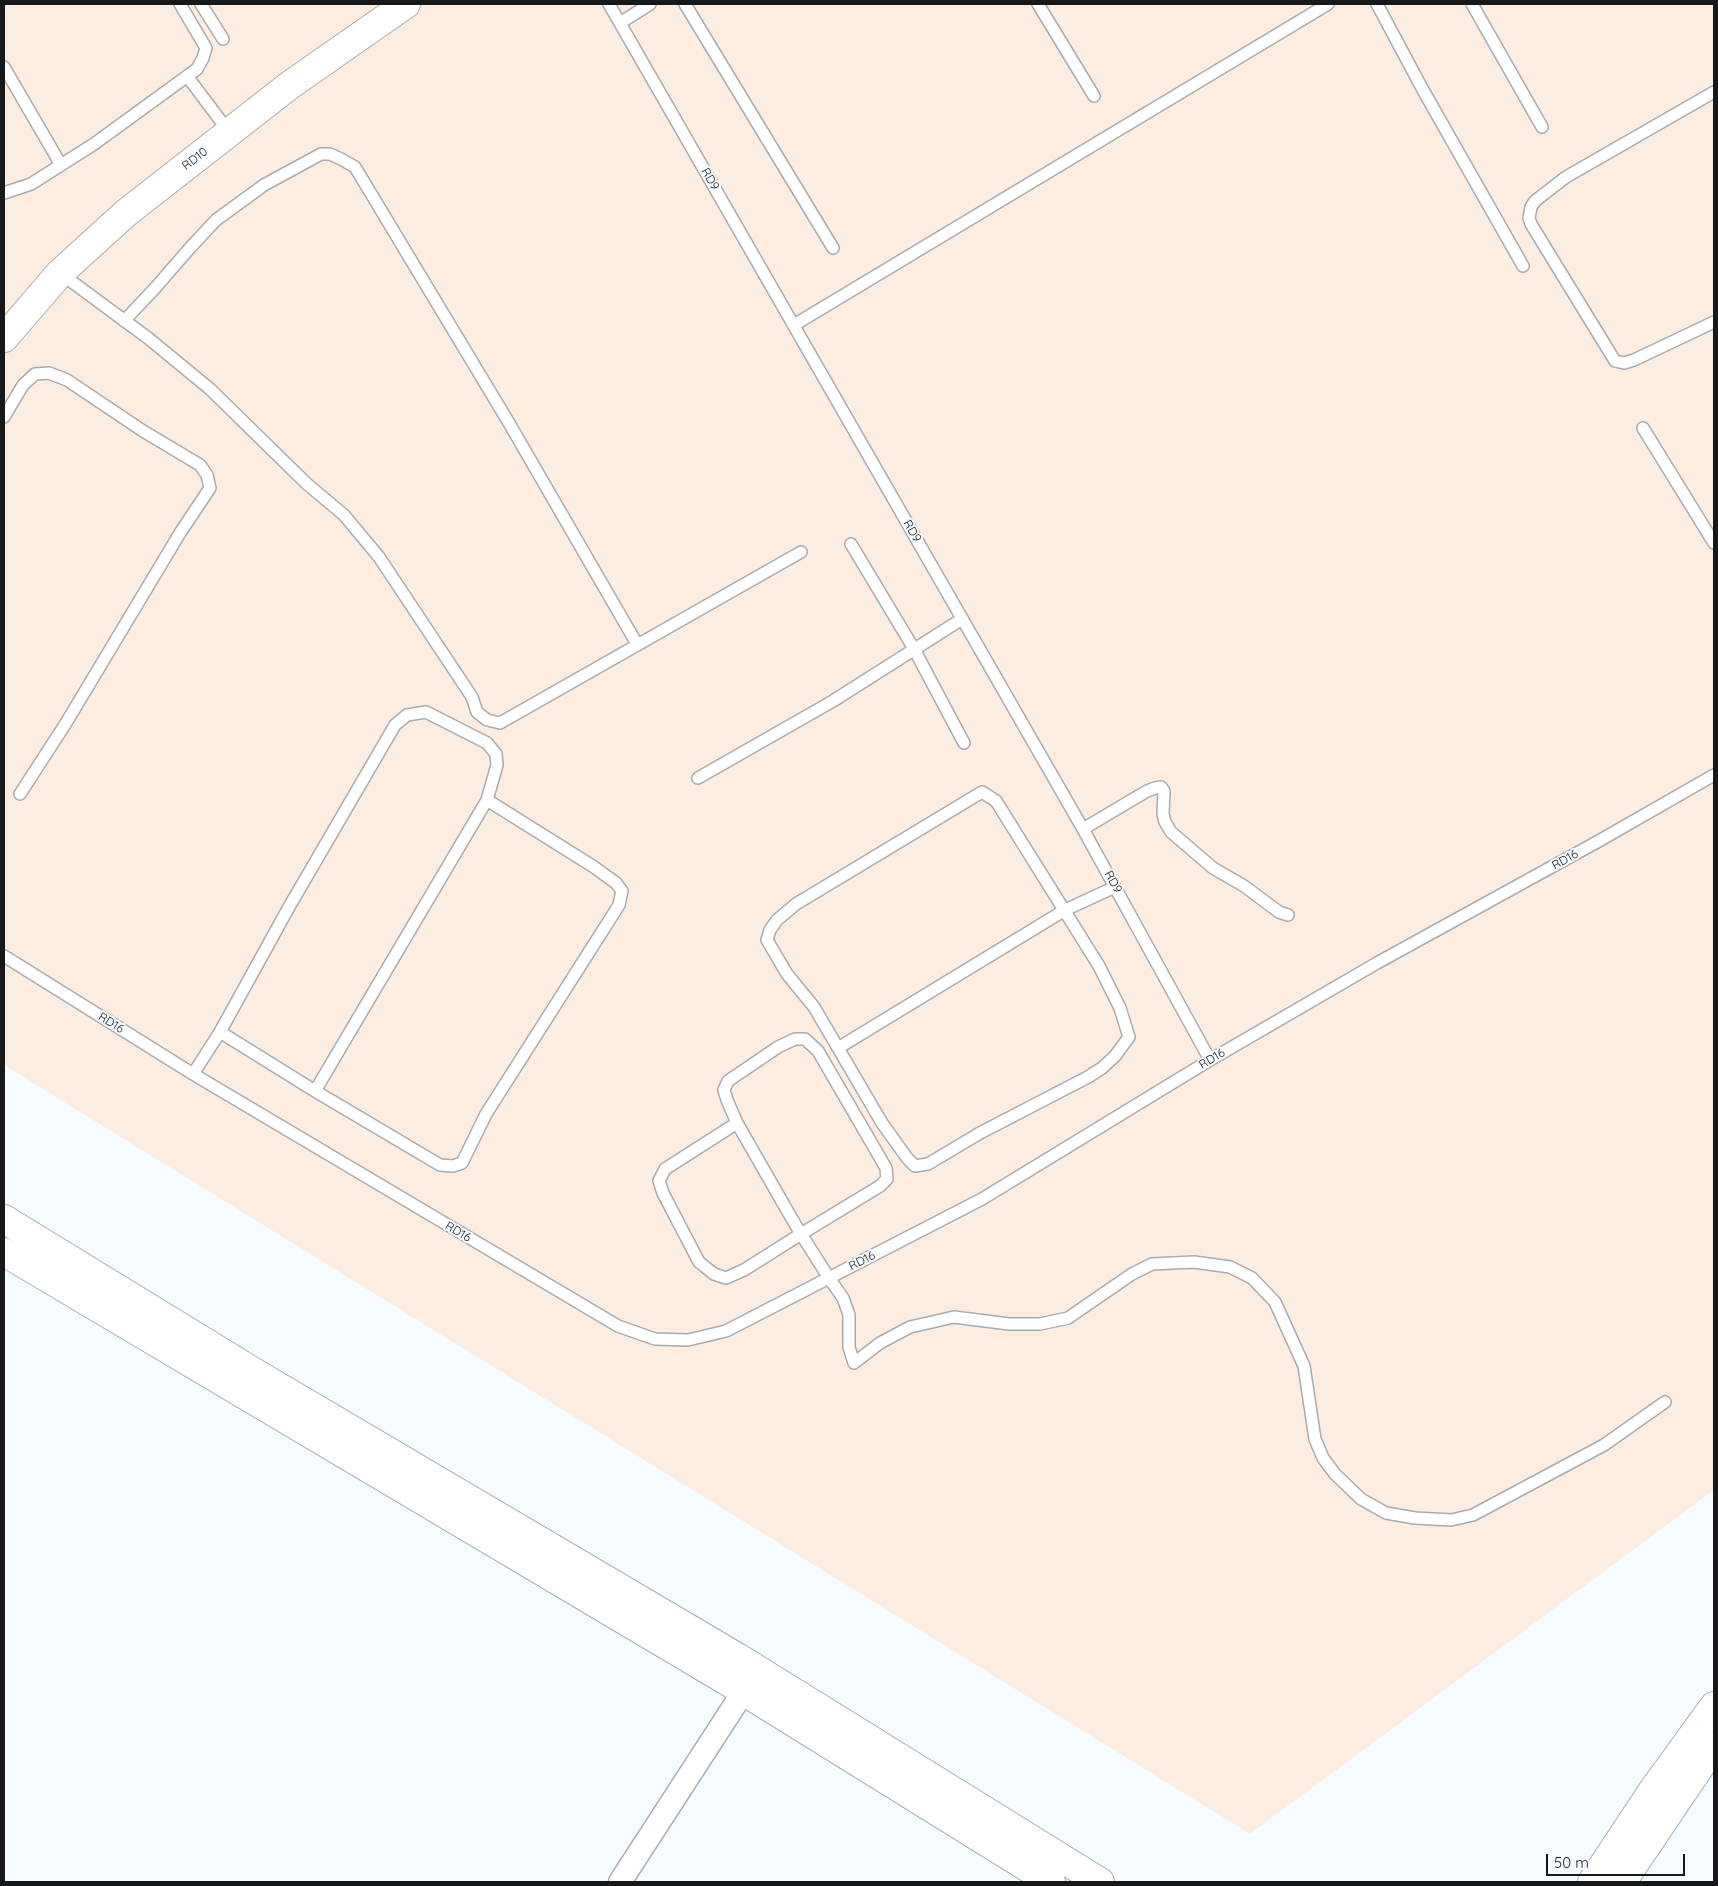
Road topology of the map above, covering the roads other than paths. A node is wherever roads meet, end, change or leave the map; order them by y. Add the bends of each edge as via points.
1 (180, 4) edge
2 (201, 4) edge
3 (406, 4) edge
4 (609, 4) edge
5 (650, 4) edge
6 (685, 4) edge
7 (1038, 4) edge
8 (1328, 4) edge
9 (1377, 4) edge
10 (1472, 4) edge
11 (620, 23) junction
12 (223, 39) dead end
13 (4, 67) edge
14 (188, 76) junction
15 (1714, 92) edge
16 (1094, 96) dead end
17 (1542, 127) dead end
18 (229, 132) junction
19 (61, 164) junction
20 (4, 193) edge
21 (833, 248) dead end
22 (1523, 266) dead end
23 (60, 273) junction
24 (124, 321) junction
25 (1714, 322) edge
26 (794, 325) junction
27 (7, 327) edge
28 (4, 417) edge
29 (1643, 428) dead end
30 (1714, 543) edge
31 (852, 544) dead end
32 (801, 552) dead end
33 (962, 619) junction
34 (637, 644) junction
35 (914, 649) junction
36 (964, 743) dead end
37 (1714, 776) edge
38 (698, 778) dead end
39 (20, 794) dead end
40 (487, 800) junction
41 (1083, 829) junction
42 (1115, 887) junction
43 (1064, 910) junction
44 (1288, 915) dead end
45 (4, 956) edge
46 (220, 1032) junction
47 (838, 1048) junction
48 (1210, 1060) junction
49 (194, 1074) junction
50 (315, 1091) junction
51 (737, 1123) junction
52 (4, 1219) edge
53 (801, 1234) junction
54 (4, 1252) edge
55 (829, 1278) junction
56 (1665, 1402) dead end
57 (751, 1681) junction
58 (1714, 1706) edge
59 (1714, 1746) edge
60 (620, 1882) edge
61 (1051, 1882) edge
62 (1100, 1882) edge
63 (1592, 1882) edge
64 (1622, 1882) edge

1 - 14 lane via 206,48 197,69
2 - 12 lane
3 - 18 main road, RD10
4 - 11 lane, RD9
5 - 11 lane
6 - 21 lane
7 - 16 lane
8 - 26 lane
9 - 22 lane
10 - 17 lane
11 - 26 lane, RD9
13 - 19 lane
14 - 18 lane
14 - 19 lane
15 - 25 lane via 1566,177 1535,201 1530,218 1615,360 1624,363 1634,360
18 - 23 main road, RD10 via 126,213
19 - 20 lane via 31,184
23 - 24 lane
23 - 27 main road, RD10
24 - 34 lane via 210,389 344,515 379,557 472,697 477,712 487,720 500,723
24 - 34 lane via 216,220 264,185 321,154 336,157 355,167 510,423
26 - 33 lane, RD9
28 - 39 lane via 23,385 35,374 49,373 67,380 200,465 210,488
29 - 30 lane
31 - 35 lane
32 - 34 lane
33 - 35 lane
33 - 41 lane, RD9
35 - 36 lane
35 - 38 lane via 833,702
37 - 48 lane, RD16 via 1377,963
40 - 46 lane via 497,766 496,754 487,743 426,712 407,715 395,725
40 - 50 lane
40 - 50 lane via 616,883 622,891 619,905 486,1114 462,1162 453,1166 440,1165
41 - 42 lane, RD9
41 - 44 lane via 1162,787 1163,814 1171,832 1213,868
42 - 43 lane
42 - 48 lane, RD9
43 - 47 lane
43 - 47 lane via 1099,966 1120,1008 1129,1036 1115,1056 1088,1077 928,1164 915,1166 882,1123
43 - 47 lane via 996,801 982,792 969,798 796,904 770,930 767,940
45 - 49 lane, RD16
46 - 49 lane
46 - 50 lane
48 - 55 lane, RD16 via 982,1199
49 - 55 lane, RD16 via 618,1326 654,1340 688,1340 726,1331
51 - 53 lane
51 - 53 lane via 665,1169 659,1181 662,1193 699,1262 714,1274 726,1278
51 - 53 lane via 724,1090 728,1081 796,1038 805,1039 818,1051 879,1154 887,1179
52 - 57 main road
53 - 55 lane
54 - 57 main road
55 - 56 lane via 843,1298 849,1315 849,1346 854,1363 880,1343 910,1327 954,1318 1040,1324 1068,1318 1152,1264 1194,1262 1230,1267 1252,1278 1275,1302 1304,1366 1314,1439 1323,1458 1361,1498 1386,1513 1415,1518 1451,1520 1473,1515 1604,1445
57 - 60 street
57 - 61 main road
57 - 62 main road
58 - 63 main road
59 - 64 main road

